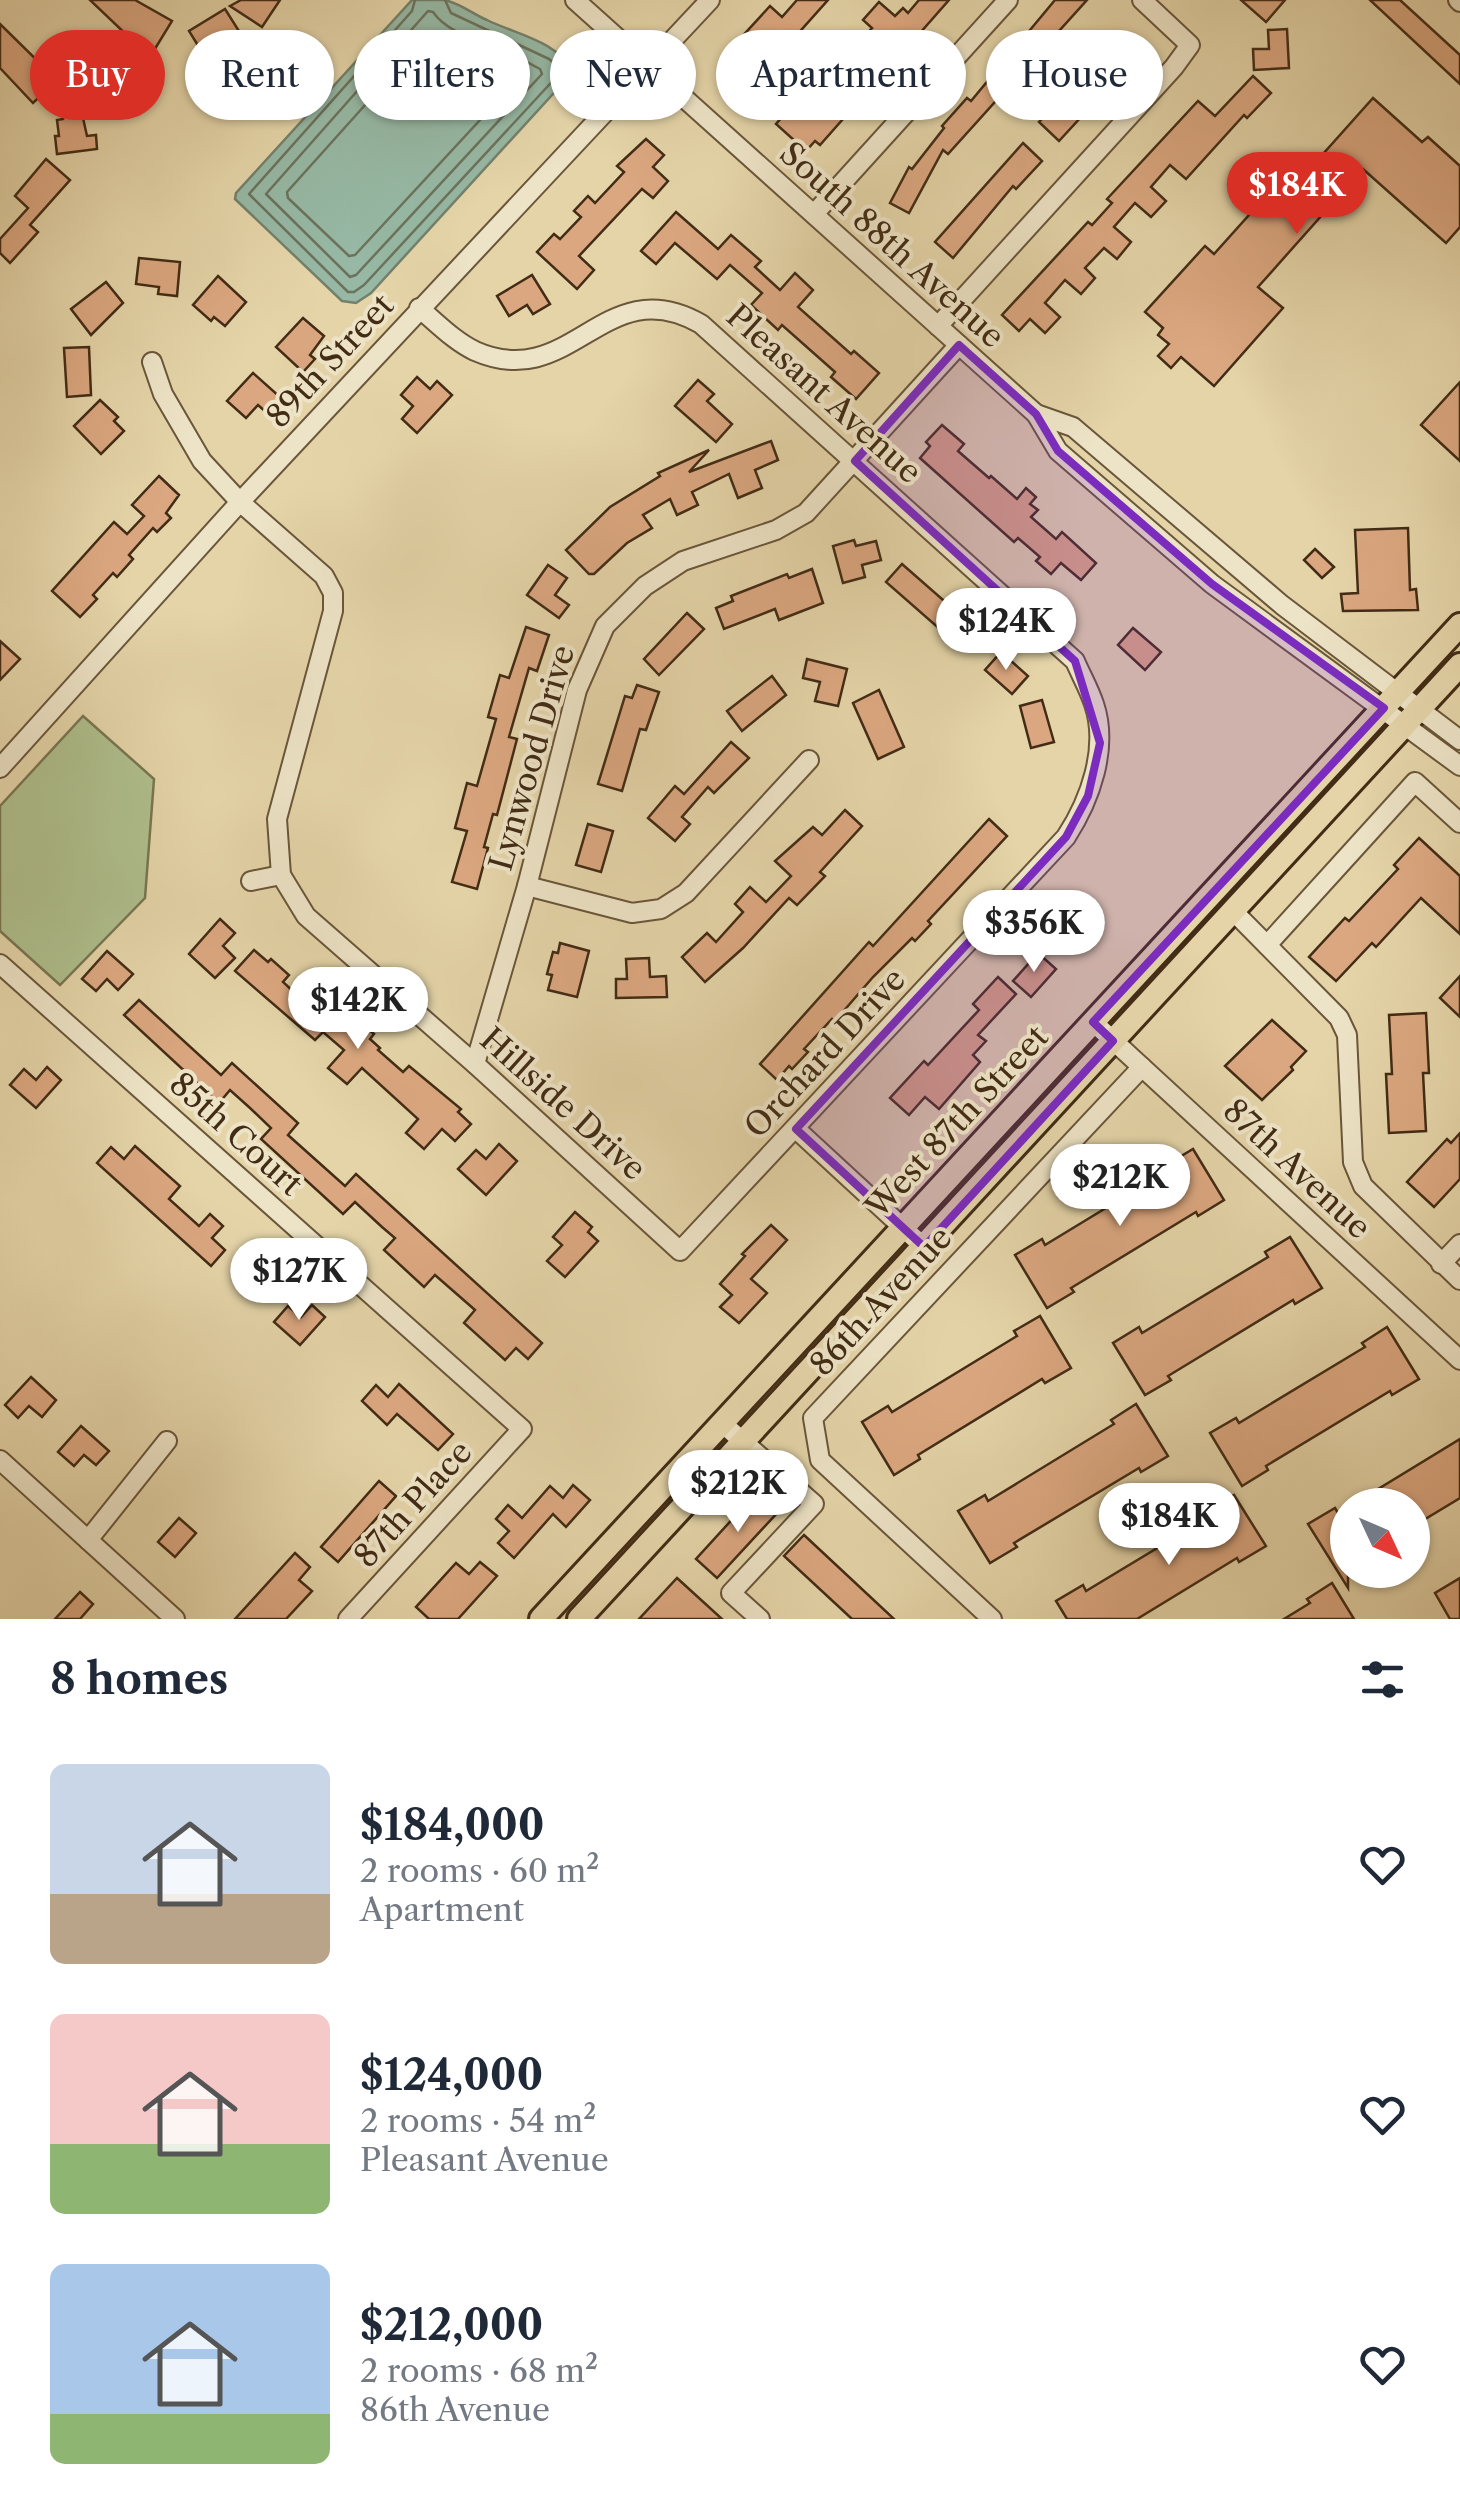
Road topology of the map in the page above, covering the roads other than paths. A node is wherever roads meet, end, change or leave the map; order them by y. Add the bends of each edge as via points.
1 (575, 0) edge
2 (710, 0) edge
3 (1008, 0) edge
4 (1142, 0) edge
5 (609, 30) edge
6 (682, 30) edge
7 (696, 108) edge
8 (598, 120) edge
9 (814, 214) junction
10 (419, 308) junction
11 (938, 326) junction
12 (959, 345) junction
13 (152, 362) dead end
14 (1036, 414) junction
15 (855, 461) junction
16 (240, 502) junction
17 (1460, 625) edge
18 (1460, 665) edge
19 (1390, 701) junction
20 (1412, 718) junction
21 (1460, 740) edge
22 (1100, 743) joint
23 (809, 760) dead end
24 (1460, 766) edge
25 (0, 768) edge
26 (1460, 823) edge
27 (280, 875) junction
28 (251, 880) dead end
29 (526, 886) junction
30 (1234, 912) junction
31 (1267, 945) junction
32 (0, 964) edge
33 (1093, 1022) junction
34 (1113, 1041) junction
35 (475, 1064) junction
36 (1142, 1067) junction
37 (796, 1129) junction
38 (903, 1228) junction
39 (1460, 1244) edge
40 (924, 1246) junction
41 (680, 1251) joint
42 (1442, 1264) junction
43 (1460, 1280) edge
44 (1460, 1360) edge
45 (722, 1422) junction
46 (522, 1429) joint
47 (167, 1441) dead end
48 (743, 1441) junction
49 (0, 1460) edge
50 (88, 1540) junction
51 (176, 1619) edge
52 (348, 1619) edge
53 (541, 1619) edge
54 (579, 1619) edge
55 (760, 1619) edge
56 (992, 1619) edge

1 - 5 street, South 88th Avenue
2 - 6 street, 89th Street
3 - 9 street
4 - 11 street via 1190,45
7 - 9 street, South 88th Avenue
8 - 10 street, 89th Street
9 - 11 street, South 88th Avenue
10 - 15 street, Pleasant Avenue via 473,350 517,361 560,352 630,311 684,314
10 - 16 street, 89th Street
11 - 12 street, South 88th Avenue
12 - 14 street, South 88th Avenue
12 - 15 street, Lynwood Drive
13 - 16 street via 189,441
14 - 19 street, South 88th Avenue via 1073,427
14 - 19 street, South 88th Avenue via 1058,451 1212,584
15 - 22 street, Pleasant Avenue via 1075,661 1095,706
15 - 29 street, Lynwood Drive via 790,524 683,562 645,586 605,626 577,690
16 - 25 street, 89th Street
16 - 27 street, Hillside Drive via 324,576 333,593 277,819
17 - 19 main road, West 87th Street
18 - 20 main road, West 87th Street
19 - 20 street, South 88th Avenue
19 - 33 main road, West 87th Street
20 - 21 street, South 88th Avenue
20 - 24 street, South 88th Avenue
20 - 30 main road, West 87th Street
22 - 37 street, Orchard Drive via 1088,796 1066,837
23 - 29 street via 686,893 662,909 632,914
26 - 31 street via 1415,782
27 - 28 street
27 - 35 street, Hillside Drive via 306,916
29 - 35 street, Lynwood Drive
30 - 31 street
30 - 34 main road, West 87th Street
31 - 42 street via 1339,1018 1346,1034 1353,1162 1363,1186
32 - 46 street, 85th Court
33 - 34 street, 87th Avenue
33 - 38 main road, West 87th Street
34 - 36 street, 87th Avenue
34 - 40 main road, West 87th Street
35 - 41 street, Hillside Drive
36 - 44 street, 87th Avenue
36 - 56 street, 86th Avenue via 813,1418 820,1460
37 - 38 street
37 - 41 street, Orchard Drive
38 - 40 street
38 - 45 main road, West 87th Street
39 - 42 street
40 - 48 main road, West 87th Street
42 - 43 street
45 - 48 street
45 - 53 main road, West 87th Street
46 - 52 street, 87th Place
47 - 50 street
48 - 54 main road, West 87th Street
48 - 55 street via 814,1504 731,1593
49 - 50 street
50 - 51 street

